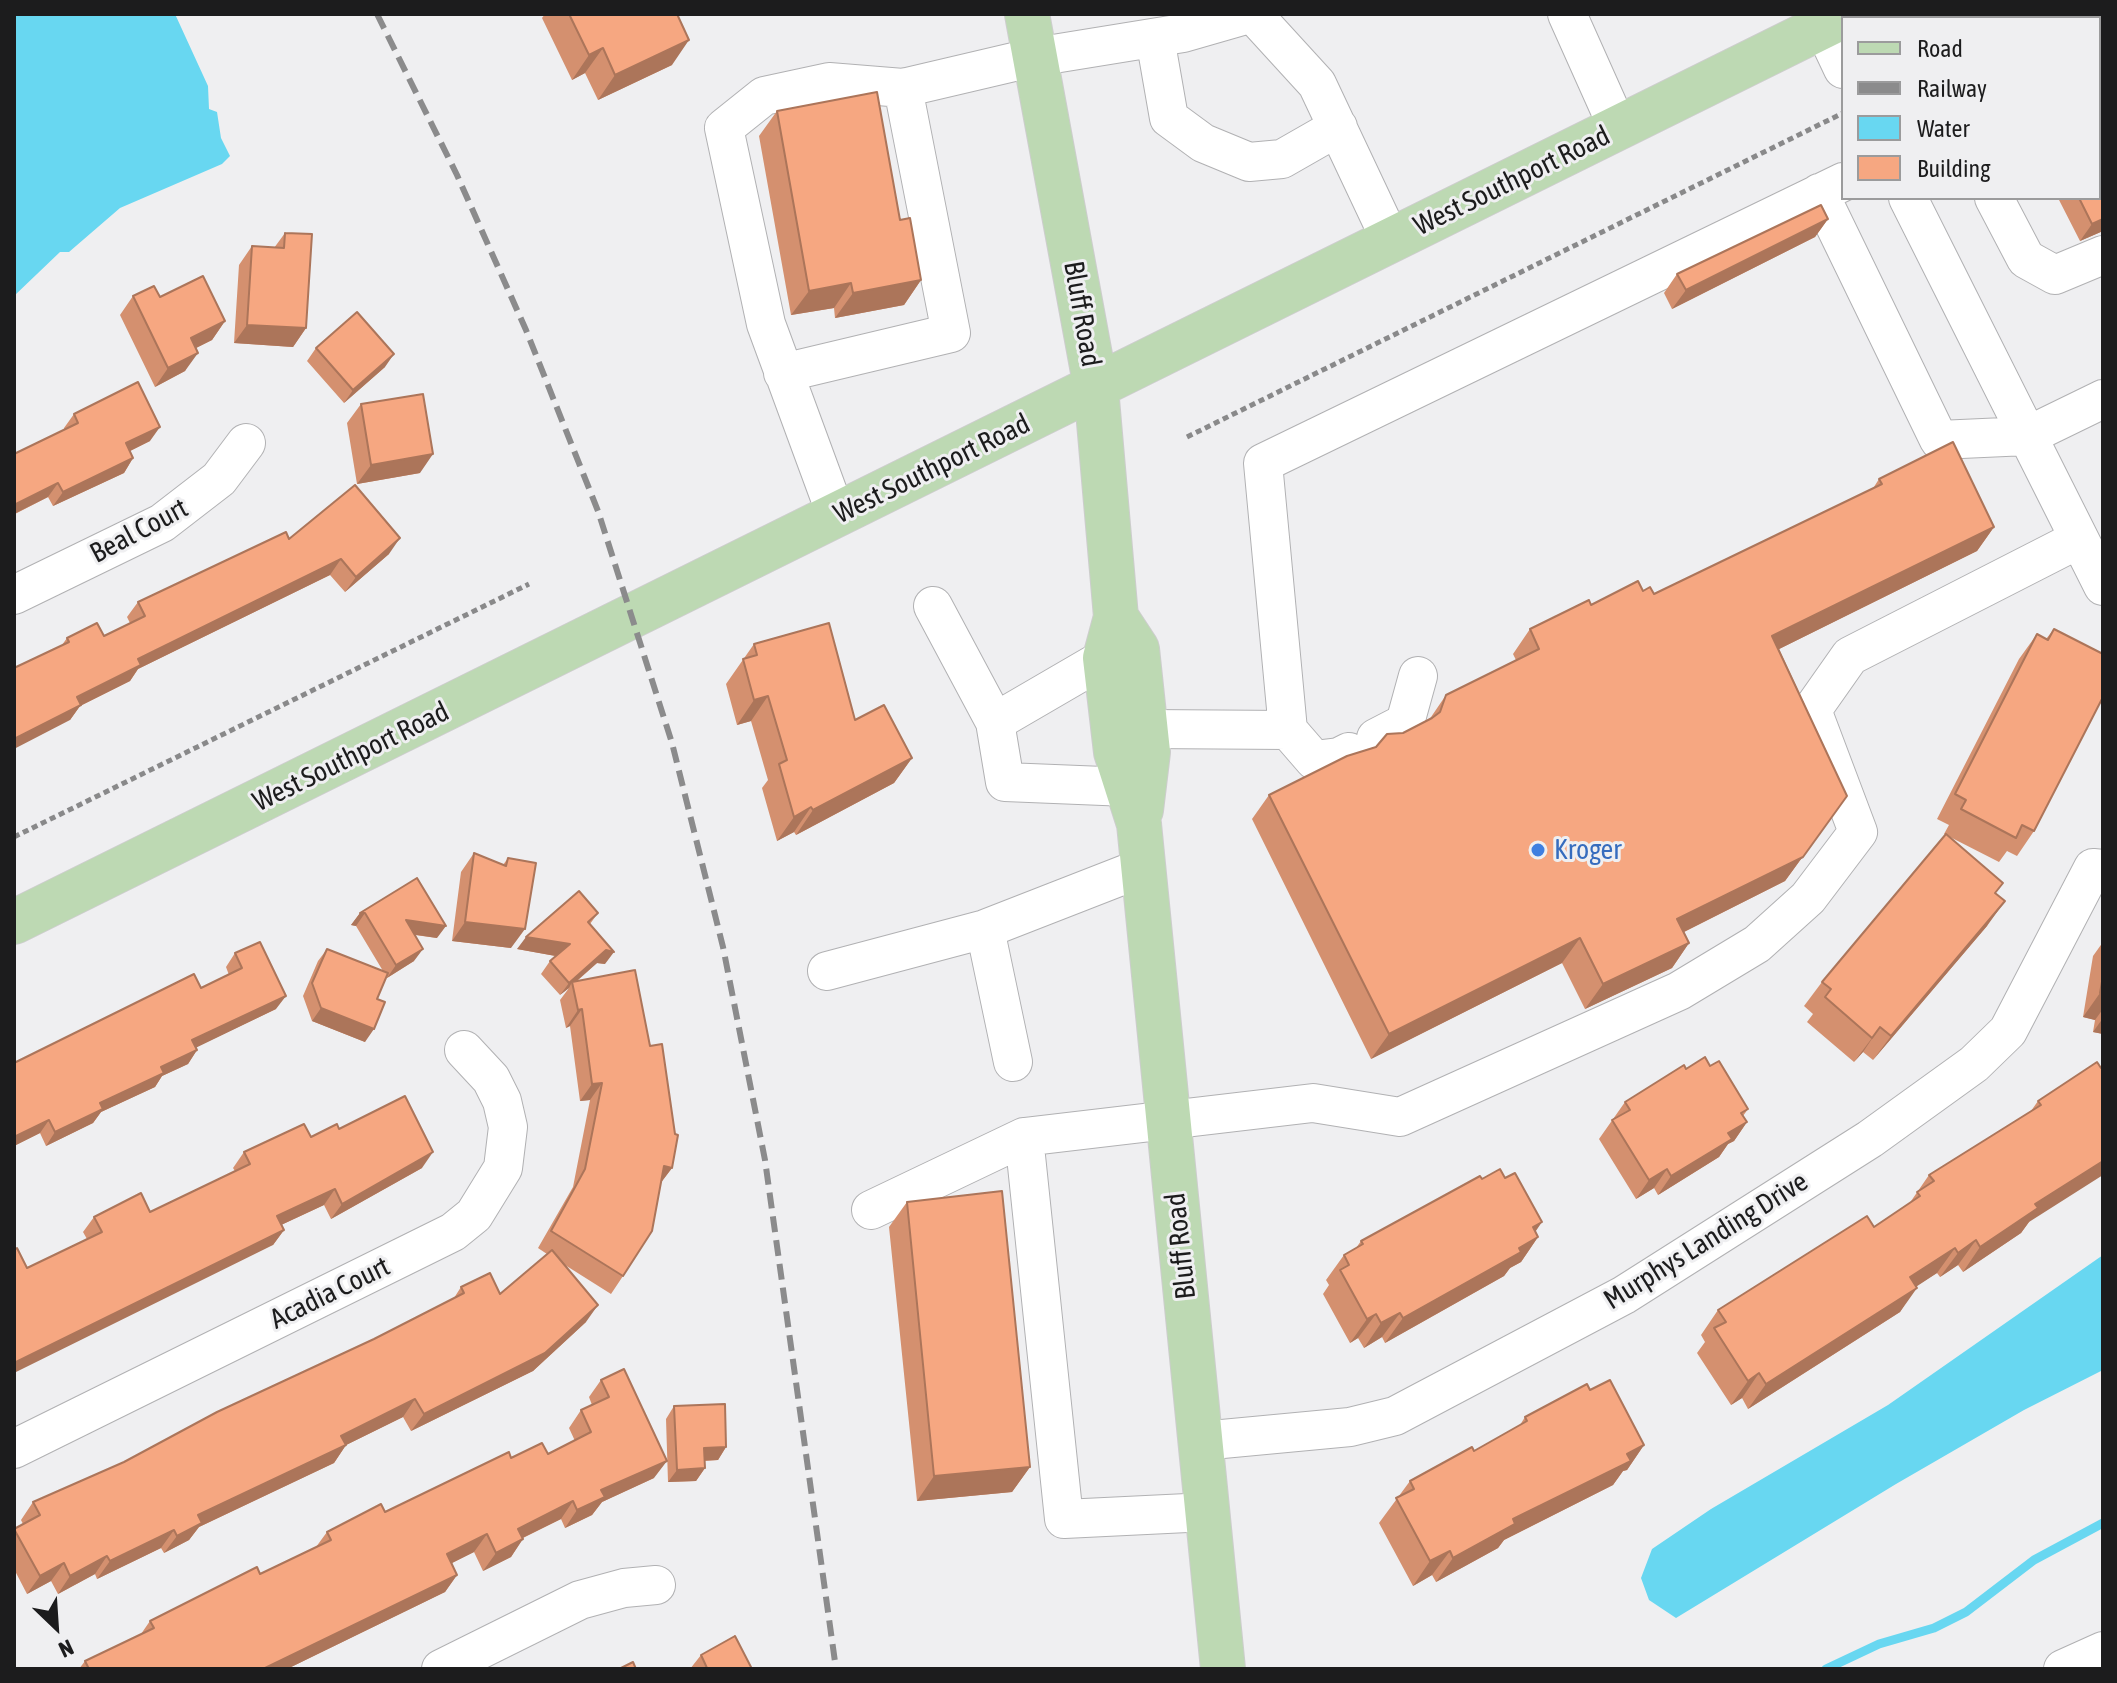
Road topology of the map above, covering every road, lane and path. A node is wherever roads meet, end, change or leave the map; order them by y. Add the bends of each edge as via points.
1 (1027, 14) edge
2 (1251, 14) edge
3 (1567, 14) edge
4 (1829, 18) edge
5 (1155, 38) junction
6 (1035, 57) junction
7 (1841, 62) edge
8 (903, 88) junction
9 (1841, 114) edge
10 (1338, 127) junction
11 (1618, 128) junction
12 (1831, 188) edge
13 (1909, 200) edge
14 (1995, 200) edge
15 (1391, 241) junction
16 (2103, 255) edge
17 (783, 373) junction
18 (1096, 388) junction
19 (2103, 399) edge
20 (2027, 436) junction
21 (1187, 437) dead end
22 (246, 443) dead end
23 (837, 517) junction
24 (2079, 539) junction
25 (529, 584) dead end
26 (2103, 586) edge
27 (14, 595) edge
28 (933, 606) dead end
29 (1111, 638) junction
30 (1418, 676) dead end
31 (995, 722) junction
32 (1148, 729) junction
33 (1288, 730) junction
34 (1134, 805) junction
35 (14, 837) edge
36 (2100, 862) edge
37 (1144, 867) junction
38 (14, 922) edge
39 (985, 929) junction
40 (827, 971) dead end
41 (464, 1050) dead end
42 (1013, 1062) dead end
43 (1169, 1120) junction
44 (1024, 1137) junction
45 (871, 1210) dead end
46 (1201, 1441) junction
47 (14, 1449) edge
48 (1208, 1512) junction
49 (656, 1585) dead end
50 (2103, 1651) edge
51 (441, 1669) edge
52 (1223, 1669) edge
53 (2063, 1669) edge

1 - 6 main road, Bluff Road
2 - 5 street
2 - 10 street via 1317,84
3 - 11 street
4 - 7 street
4 - 11 main road, West Southport Road
5 - 6 street
5 - 10 street via 1169,118 1203,143 1249,162 1282,159
6 - 8 street
6 - 18 main road, Bluff Road
8 - 17 street via 951,333
8 - 17 street via 829,82 764,96 724,128 766,324
9 - 21 path
10 - 15 street
11 - 15 main road, West Southport Road
12 - 20 street via 1939,440
12 - 33 street via 1263,463
13 - 20 street
14 - 16 street via 2026,259 2055,275
15 - 18 main road, West Southport Road
17 - 23 street
18 - 23 main road, West Southport Road
18 - 29 main road, Bluff Road
19 - 20 street
20 - 24 street
22 - 27 street, Beal Court via 219,479 162,523
23 - 38 main road, West Southport Road
24 - 26 street
24 - 43 street via 1850,656 1812,710 1858,832 1808,898 1757,944 1679,991 1400,1117 1313,1103
25 - 35 path
28 - 31 street
29 - 31 street
29 - 32 main road, Bluff Road via 1137,649
29 - 34 main road, Bluff Road via 1116,752
30 - 33 street via 1405,723 1362,745 1314,760
31 - 34 street via 1005,782
32 - 33 street
32 - 34 main road, Bluff Road
34 - 37 main road, Bluff Road
36 - 46 street, Murphys Landing Drive via 2008,1031 1974,1064 1870,1139 1624,1295 1395,1416 1350,1427
37 - 39 street
37 - 43 main road, Bluff Road
39 - 40 street
39 - 42 street
41 - 47 street, Acadia Court via 497,1089 508,1127 503,1168 474,1215 453,1232
43 - 44 street
43 - 46 main road, Bluff Road
44 - 45 street
44 - 48 street via 1064,1519
46 - 48 main road, Bluff Road
48 - 52 main road, Bluff Road
49 - 51 street via 580,1600
50 - 53 street

